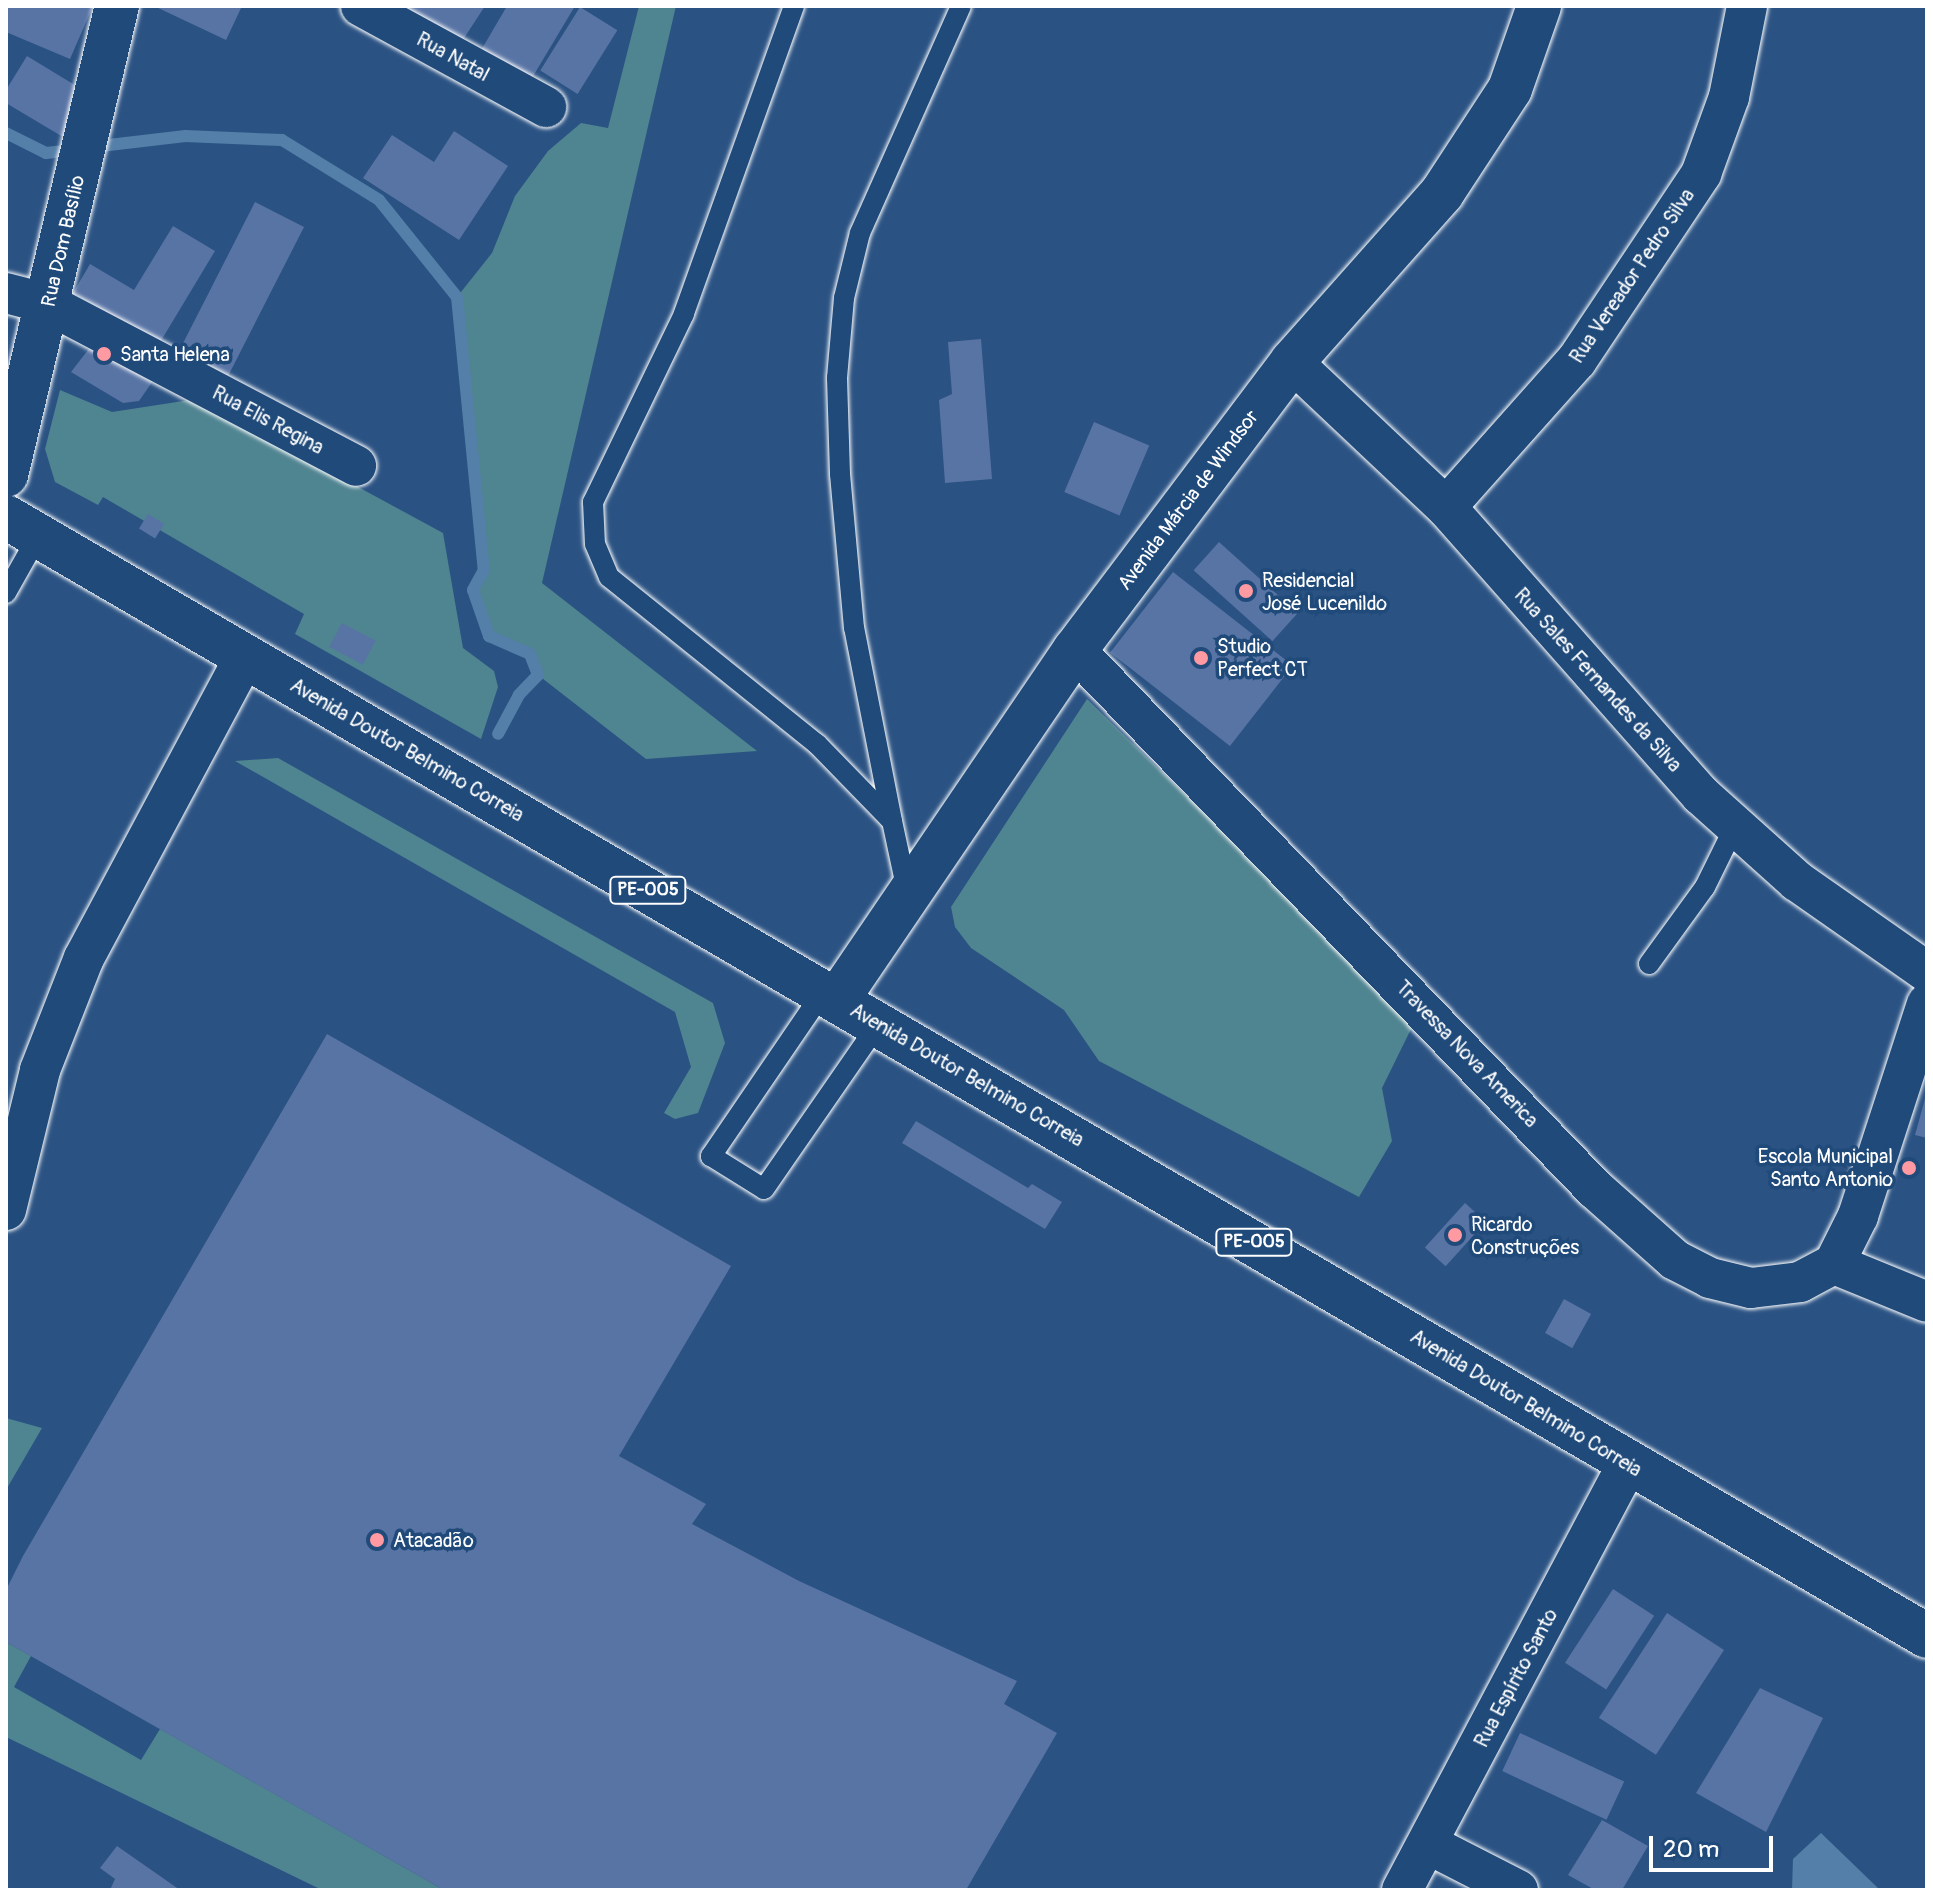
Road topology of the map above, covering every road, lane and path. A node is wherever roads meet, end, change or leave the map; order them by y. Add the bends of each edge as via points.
1 (117, 6) edge
2 (361, 6) edge
3 (794, 6) edge
4 (961, 6) edge
5 (1539, 6) edge
6 (1747, 6) edge
7 (546, 107) dead end
8 (6, 293) edge
9 (48, 304) junction
10 (1292, 362) junction
11 (356, 466) dead end
12 (6, 475) edge
13 (1446, 507) junction
14 (22, 527) edge
15 (6, 593) edge
16 (1075, 650) junction
17 (245, 656) junction
18 (892, 821) junction
19 (1735, 826) junction
20 (907, 891) junction
21 (1649, 964) dead end
22 (1927, 972) edge
23 (830, 996) junction
24 (1927, 1004) edge
25 (879, 1023) junction
26 (6, 1210) edge
27 (1834, 1264) junction
28 (1927, 1302) edge
29 (1628, 1464) junction
30 (1927, 1636) edge
31 (1428, 1844) junction
32 (1402, 1890) edge
33 (1518, 1890) edge

1 - 9 main road, Rua Dom Basílio
2 - 7 street, Rua Natal
3 - 18 lane via 684,314 593,502 595,544 609,577 817,744
4 - 18 lane via 860,233 842,311 837,378 840,474 854,628
5 - 10 main road, Avenida Márcia de Windsor via 1510,89 1442,193
6 - 13 street, Rua Vereador Pedro Silva via 1729,97 1701,174 1577,360
8 - 9 street, Rua Elis Regina
9 - 11 street, Rua Elis Regina
9 - 12 main road, Rua Dom Basílio
10 - 13 street, Rua Sales Fernandes da Silva
10 - 16 main road, Avenida Márcia de Windsor
13 - 19 street, Rua Sales Fernandes da Silva via 1669,760
14 - 15 lane
14 - 17 main road, Avenida Doutor Belmino Correia / PE-005
16 - 20 main road, Avenida Márcia de Windsor
16 - 27 street, Travessa Nova America via 1594,1188 1675,1260 1710,1278 1751,1288 1800,1282
17 - 23 main road, Avenida Doutor Belmino Correia / PE-005
17 - 26 street via 84,958 40,1070
18 - 20 lane
19 - 21 lane via 1705,887
19 - 22 street, Rua Sales Fernandes da Silva via 1797,881
20 - 23 main road, Avenida Márcia de Windsor
23 - 25 main road, Avenida Doutor Belmino Correia / PE-005
23 - 25 lane via 711,1156 764,1189
24 - 27 street via 1858,1216
25 - 29 main road, Avenida Doutor Belmino Correia / PE-005
27 - 28 street
29 - 30 main road, Avenida Doutor Belmino Correia / PE-005
29 - 31 street, Rua Espírito Santo
31 - 32 street, Rua Espírito Santo
31 - 33 street

